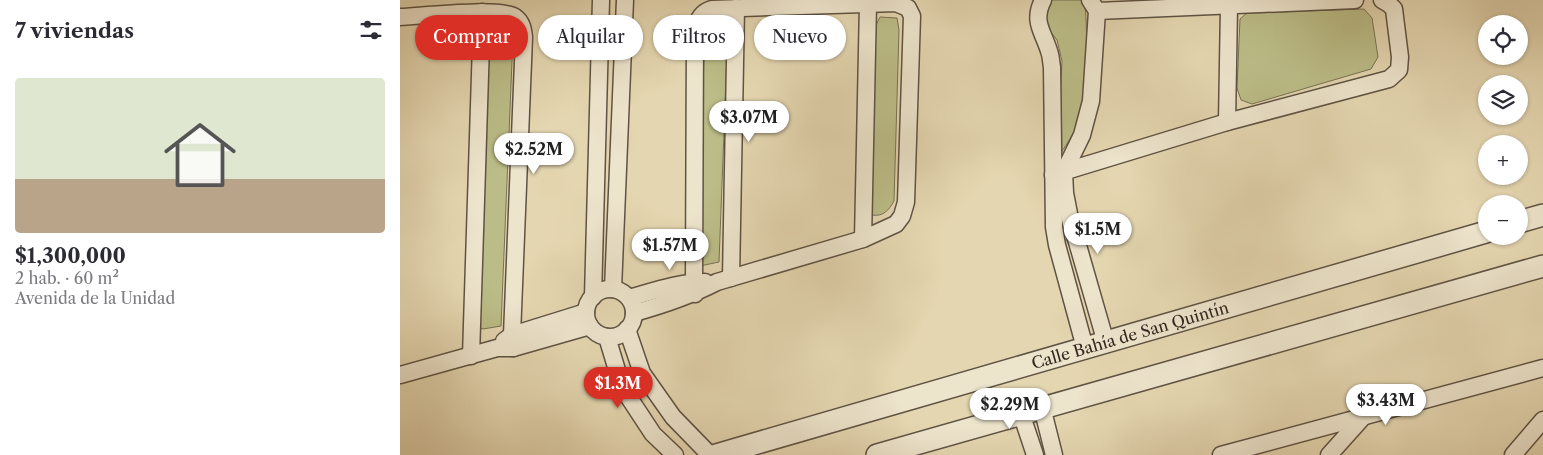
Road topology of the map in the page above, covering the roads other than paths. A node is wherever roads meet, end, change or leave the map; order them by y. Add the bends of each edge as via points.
1 (601, 0) edge
2 (625, 0) edge
3 (1043, 0) edge
4 (1355, 0) edge
5 (1382, 0) edge
6 (868, 4) junction
7 (1093, 6) edge
8 (1229, 6) junction
9 (736, 8) junction
10 (482, 12) junction
11 (400, 17) edge
12 (1227, 122) junction
13 (1058, 174) junction
14 (1543, 215) edge
15 (1528, 219) edge
16 (1478, 234) edge
17 (864, 239) junction
18 (1543, 266) edge
19 (724, 280) junction
20 (695, 288) junction
21 (613, 290) junction
22 (593, 297) junction
23 (631, 306) junction
24 (588, 319) junction
25 (627, 329) junction
26 (607, 337) junction
27 (513, 341) junction
28 (1106, 343) junction
29 (1085, 348) junction
30 (471, 356) junction
31 (1543, 368) edge
32 (400, 375) edge
33 (1042, 407) junction
34 (1021, 413) junction
35 (1364, 416) junction
36 (1543, 420) edge
37 (941, 437) junction
38 (675, 455) edge
39 (710, 455) edge
40 (716, 455) edge
41 (877, 455) edge
42 (922, 455) edge
43 (1035, 455) edge
44 (1054, 455) edge
45 (1221, 455) edge
46 (1329, 455) edge
47 (1513, 455) edge

1 - 22 street
2 - 21 street
3 - 13 street via 1038,10 1038,22 1052,68
4 - 8 street
5 - 12 street via 1394,9 1400,56 1396,74 1389,79
6 - 9 street
6 - 17 street
6 - 17 street via 896,3 908,8 912,16 904,209 896,224
7 - 8 street
7 - 13 street via 1091,101 1082,135
8 - 12 street
9 - 19 street
9 - 20 street via 707,10 695,31
10 - 11 street
10 - 27 street via 516,18 524,37
10 - 30 street
12 - 13 street
13 - 28 street
13 - 29 street via 1053,209 1057,244
14 - 15 street
16 - 28 street, Calle Bahía de San Quintín
17 - 19 street
18 - 33 street
19 - 20 street
20 - 23 street
21 - 22 street via 599,292
21 - 23 street via 619,291
22 - 24 street via 588,304
23 - 25 street via 631,324
24 - 26 street via 600,335
24 - 27 street
25 - 26 street via 614,337
25 - 39 street via 642,373 673,418
26 - 38 street via 622,387 653,434
27 - 30 street
28 - 29 street, Calle Bahía de San Quintín
29 - 40 street, Calle Bahía de San Quintín
30 - 32 street
31 - 35 street
33 - 34 street
33 - 44 street
34 - 37 street
34 - 43 street
35 - 45 street
35 - 46 street
36 - 47 street
37 - 41 street
37 - 42 street

